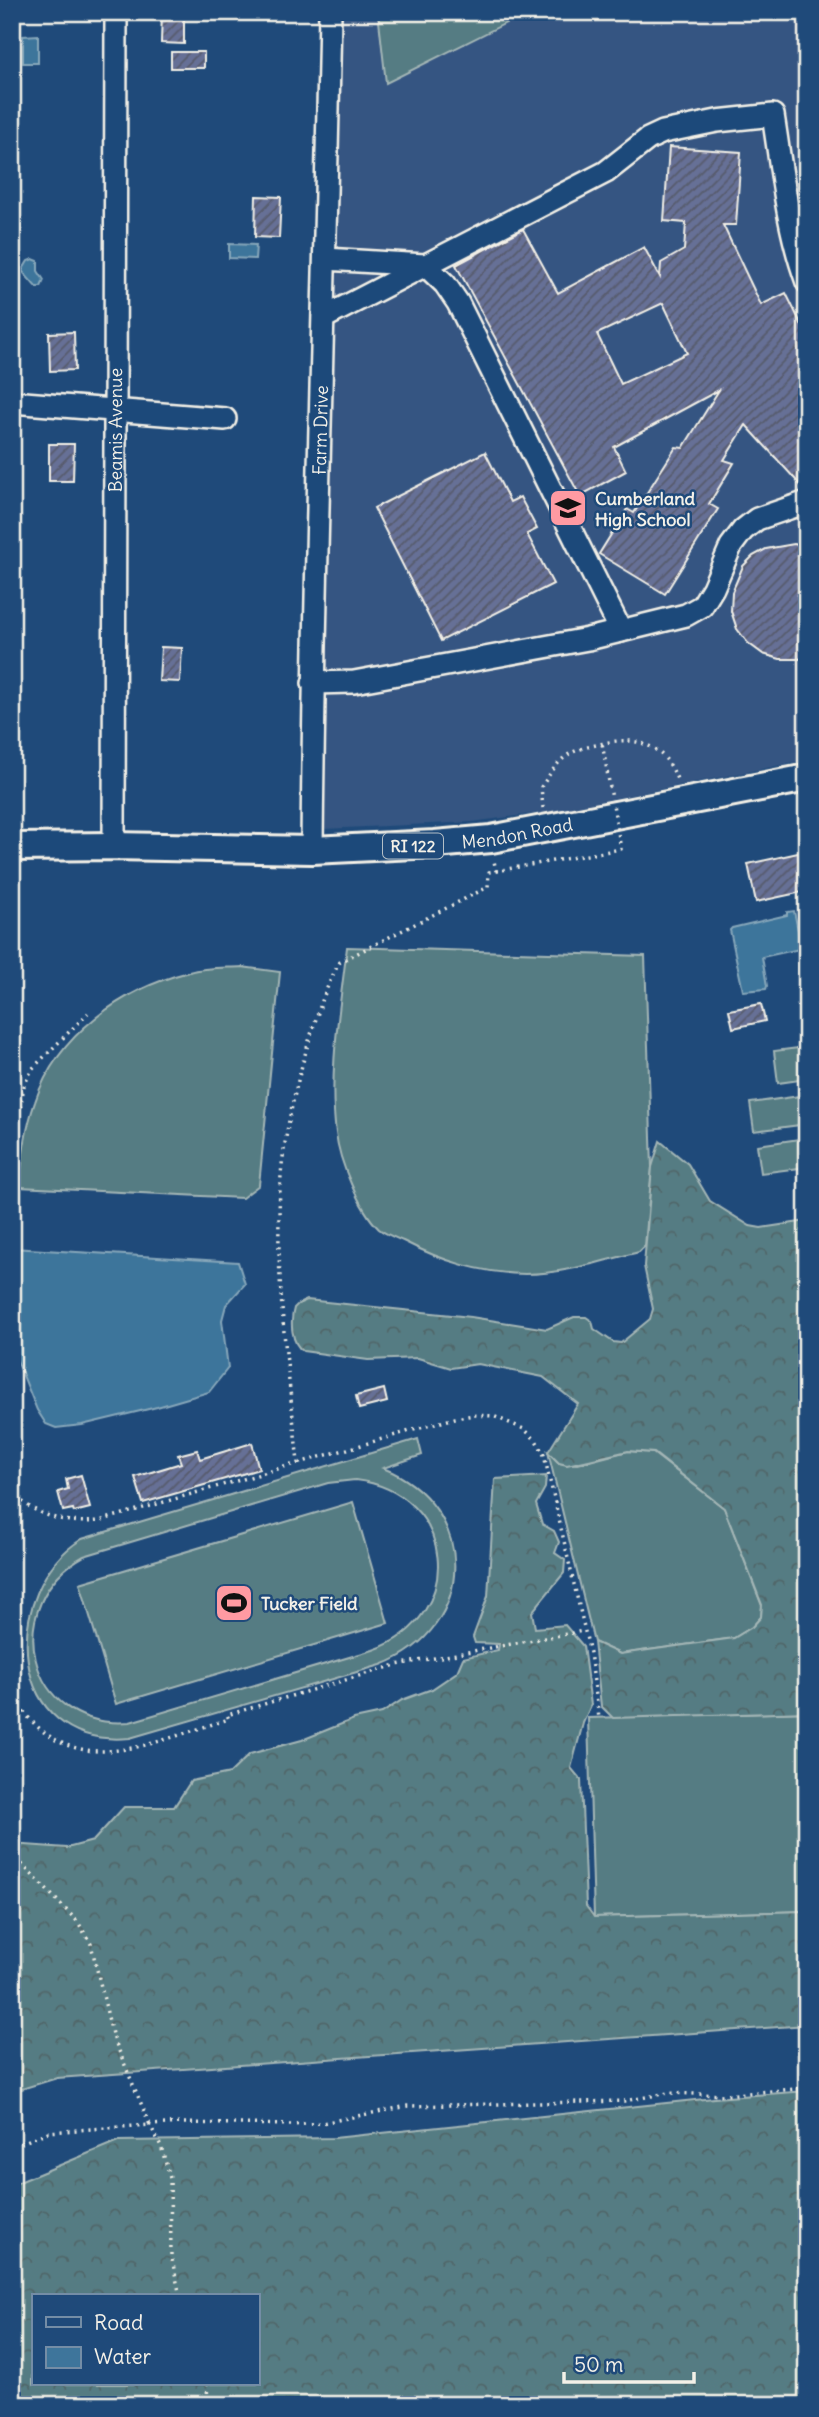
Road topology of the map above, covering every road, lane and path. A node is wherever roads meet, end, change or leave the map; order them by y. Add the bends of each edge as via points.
1 (117, 12) edge
2 (330, 12) edge
3 (325, 259) junction
4 (425, 265) junction
5 (807, 282) edge
6 (325, 317) junction
7 (12, 402) edge
8 (115, 411) junction
9 (225, 419) dead end
10 (807, 502) edge
11 (621, 631) junction
12 (313, 683) junction
13 (602, 743) junction
14 (807, 778) edge
15 (680, 791) dead end
16 (543, 816) dead end
17 (114, 846) junction
18 (12, 847) edge
19 (312, 850) junction
20 (493, 854) dead end
21 (496, 871) junction
22 (88, 1013) dead end
23 (12, 1156) edge
24 (298, 1463) junction
25 (12, 1490) edge
26 (17, 1497) junction
27 (12, 1537) edge
28 (583, 1632) junction
29 (12, 1694) edge
30 (599, 1718) dead end
31 (12, 1854) edge
32 (807, 2088) edge
33 (150, 2125) junction
34 (12, 2147) edge
35 (180, 2294) edge
36 (207, 2386) edge
37 (208, 2405) edge

1 - 8 street, Beamis Avenue
2 - 3 street, Farm Drive
3 - 4 street
3 - 6 street, Farm Drive
4 - 5 street via 606,172 663,132 773,115 787,209
4 - 6 street
4 - 11 street via 458,303
6 - 12 street, Farm Drive
7 - 8 street
8 - 9 street
8 - 17 street, Beamis Avenue
10 - 11 street via 757,520 743,530 702,606 686,615
11 - 12 street via 354,682
12 - 19 street, Farm Drive
13 - 15 path via 616,739 648,745 669,762
13 - 16 path via 565,756 552,771 541,787
13 - 21 path, bridge via 621,849
14 - 19 main road, Mendon Road / RI 122 via 491,839
17 - 18 main road, Mendon Road / RI 122
17 - 19 main road, Mendon Road / RI 122
20 - 21 path
21 - 24 path via 489,872 488,887 340,962 328,982 296,1083 282,1164 281,1288
22 - 23 path via 32,1069 24,1086
24 - 26 path via 99,1521 50,1517
24 - 28 path via 455,1418 493,1416 524,1429 544,1455
25 - 26 path
26 - 27 path
28 - 29 path via 396,1665 118,1751 86,1752 63,1744 37,1725
28 - 30 path
31 - 33 path via 78,1922 91,1944 112,2034
32 - 33 path via 724,2095 668,2093 624,2101 408,2106 291,2125
33 - 34 path via 48,2132
33 - 35 path via 170,2178 171,2255
36 - 37 path

